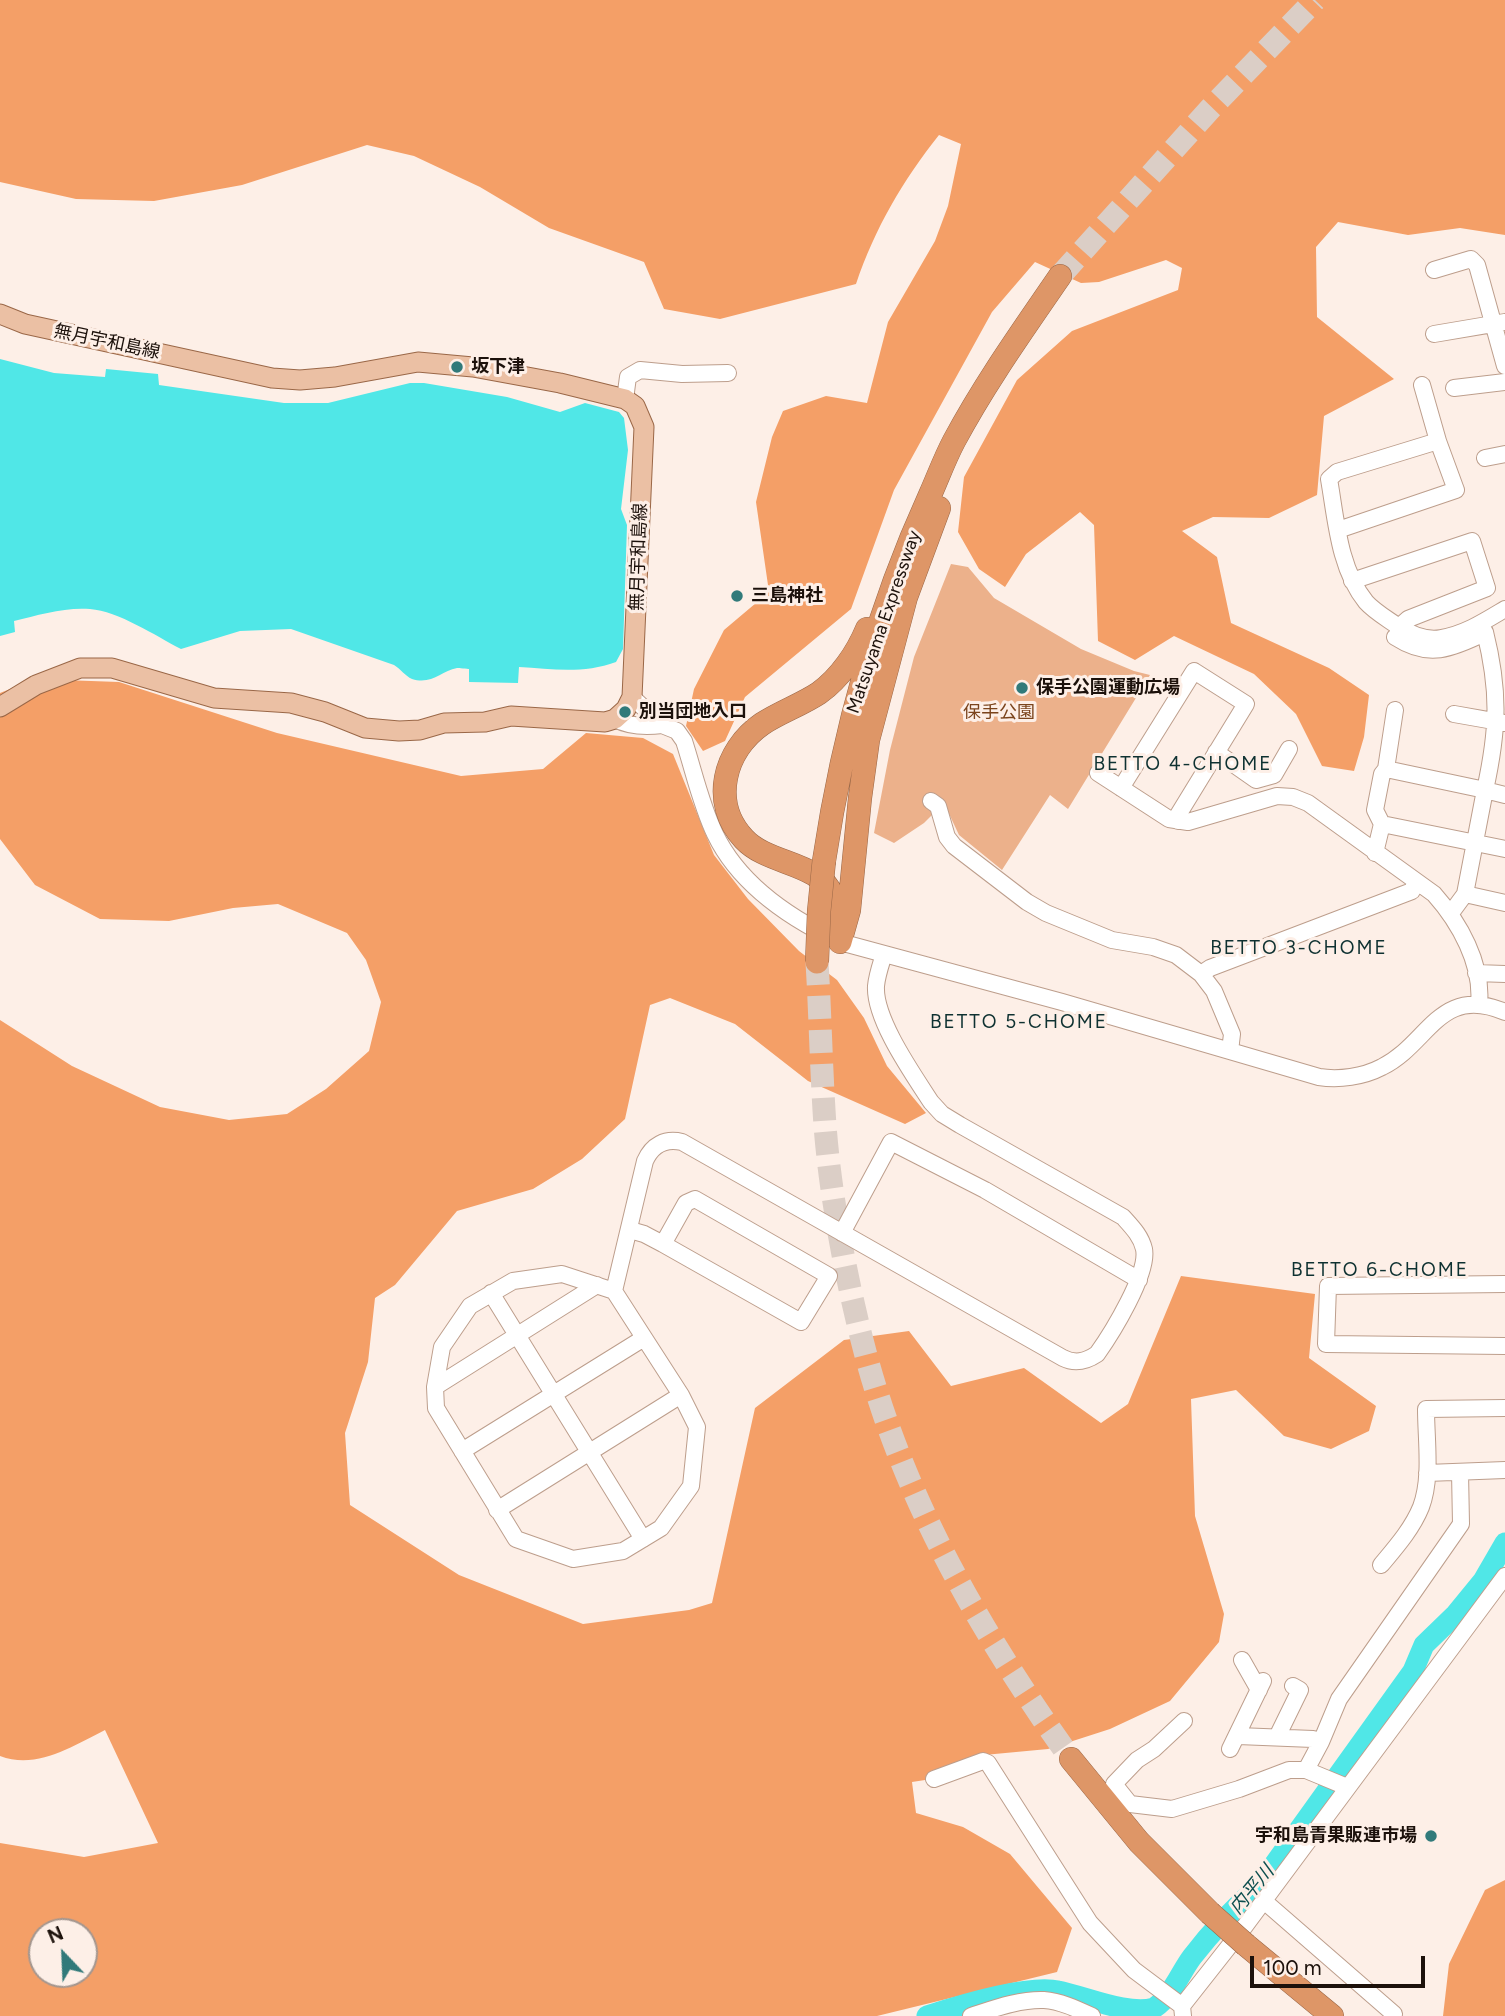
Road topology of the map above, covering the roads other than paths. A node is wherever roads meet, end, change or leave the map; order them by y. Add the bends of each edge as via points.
1 (1434, 270) dead end
2 (1060, 276) tunnel mouth
3 (0, 314) edge
4 (1498, 324) edge
5 (1434, 334) dead end
6 (1006, 355) junction
7 (1505, 366) edge
8 (728, 373) dead end
9 (1505, 382) edge
10 (1422, 385) dead end
11 (1454, 388) dead end
12 (625, 400) junction
13 (1438, 441) junction
14 (1505, 454) edge
15 (1485, 458) dead end
16 (1338, 530) junction
17 (901, 560) junction
18 (1352, 581) junction
19 (1356, 606) dead end
20 (1505, 610) edge
21 (1399, 627) junction
22 (1485, 632) junction
23 (1498, 661) edge
24 (632, 696) junction
25 (0, 707) edge
26 (1395, 710) dead end
27 (1454, 714) dead end
28 (1501, 714) edge
29 (615, 719) junction
30 (662, 725) junction
31 (1290, 749) dead end
32 (1216, 752) junction
33 (1386, 769) junction
34 (1098, 773) dead end
35 (1121, 788) junction
36 (1485, 790) junction
37 (1505, 795) edge
38 (931, 801) dead end
39 (1178, 821) junction
40 (1382, 824) junction
41 (1475, 843) junction
42 (1505, 849) edge
43 (1375, 853) junction
44 (1416, 881) junction
45 (1465, 894) junction
46 (1505, 903) edge
47 (1451, 913) junction
48 (839, 942) junction
49 (884, 954) junction
50 (817, 962) tunnel mouth
51 (1476, 973) junction
52 (1201, 974) junction
53 (1505, 974) edge
54 (1479, 1004) junction
55 (1505, 1012) edge
56 (1230, 1051) junction
57 (630, 1230) junction
58 (842, 1233) junction
59 (663, 1244) junction
60 (1139, 1280) junction
61 (1505, 1284) edge
62 (597, 1285) junction
63 (614, 1291) junction
64 (491, 1293) junction
65 (516, 1336) junction
66 (644, 1338) junction
67 (1505, 1346) edge
68 (435, 1387) junction
69 (552, 1394) junction
70 (681, 1395) junction
71 (1505, 1408) edge
72 (461, 1451) junction
73 (589, 1452) junction
74 (1505, 1470) edge
75 (1460, 1472) junction
76 (1427, 1474) junction
77 (497, 1510) junction
78 (643, 1539) junction
79 (1381, 1565) dead end
80 (1505, 1576) edge
81 (1242, 1660) dead end
82 (1293, 1686) dead end
83 (1184, 1721) dead end
84 (1277, 1737) junction
85 (1321, 1742) junction
86 (1071, 1759) tunnel mouth
87 (1312, 1773) junction
88 (934, 1779) dead end
89 (1343, 1785) junction
90 (1264, 1900) junction
91 (1176, 2004) edge
92 (1394, 2014) dead end
93 (971, 2016) edge
94 (1092, 2016) edge
95 (1332, 2016) edge

1 - 4 street via 1471,259
2 - 6 highway, Matsuyama Expressway
3 - 12 main road, 無月宇和島線 via 25,324 272,378 335,377 393,365 437,363 560,383
4 - 5 street
4 - 7 street
6 - 17 highway, Matsuyama Expressway via 953,443
6 - 48 highway via 948,486 906,597 868,740 849,910
8 - 12 street via 640,370 628,377
9 - 11 street
10 - 13 street
12 - 24 main road, 無月宇和島線 via 635,406 644,427
13 - 16 street via 1337,472 1329,479
13 - 16 street via 1456,490
14 - 15 street
16 - 18 street
17 - 48 highway via 842,671 820,692 762,724 744,740 724,780 732,822 745,840 771,858 823,878 832,894
17 - 50 highway, Matsuyama Expressway, bridge via 855,704 836,782 824,861
18 - 21 street via 1367,602
18 - 21 street via 1472,541 1487,588 1408,619
19 - 22 street via 1405,643 1424,651 1460,645
20 - 21 street via 1440,639 1412,635
20 - 22 street
22 - 23 street
23 - 28 street
24 - 29 main road
24 - 30 street
25 - 29 main road via 36,685 80,668 112,668 214,698 291,703 365,728 399,732 511,716 572,722
26 - 33 street
27 - 28 street
28 - 36 street
29 - 30 street via 640,726
30 - 48 street via 677,731 684,741 715,833 741,873 807,927
31 - 32 street via 1274,775 1256,780
32 - 35 street via 1246,704 1194,671
32 - 39 street
33 - 36 street
33 - 40 street via 1375,810
34 - 35 street
35 - 39 street
36 - 37 street
36 - 41 street
38 - 52 street via 938,806 954,846 1027,902 1112,940 1176,955
39 - 43 street via 1277,796 1293,797 1308,803
40 - 41 street
40 - 43 street
41 - 42 street
41 - 45 street
43 - 44 street
44 - 47 street
44 - 52 street via 1412,891
45 - 46 street
45 - 47 street
47 - 51 street
48 - 49 street
49 - 56 street
49 - 60 street via 876,985 877,1003 931,1102 960,1125 1123,1217 1138,1233 1144,1250
51 - 53 street
51 - 54 street
52 - 56 street via 1233,1034
54 - 55 street
54 - 56 street via 1441,1015 1397,1057 1358,1075 1319,1077
57 - 58 street via 649,1152 657,1144 674,1140
57 - 59 street
57 - 63 street
58 - 60 street via 1077,1362 1097,1354
58 - 60 street via 891,1142 985,1190
59 - 59 street via 685,1203 695,1199 829,1276 801,1322
61 - 67 street via 1328,1286 1326,1344
62 - 63 street
62 - 64 street via 562,1274 513,1281
62 - 65 street
63 - 66 street
64 - 65 street
64 - 68 street via 470,1306 442,1347
65 - 68 street
65 - 69 street
66 - 69 street
66 - 70 street
68 - 72 street via 436,1408
69 - 72 street
69 - 73 street
70 - 73 street
70 - 78 street via 697,1427 691,1486 661,1528
71 - 76 street via 1426,1409
72 - 77 street
73 - 77 street
73 - 78 street
74 - 75 street
75 - 76 street
75 - 85 street via 1461,1524 1339,1699
76 - 79 street via 1421,1506 1403,1539
77 - 78 street via 516,1539 573,1559 623,1551
80 - 89 street
81 - 84 street via 1261,1686 1234,1742
82 - 84 street via 1300,1690
83 - 87 street via 1114,1784 1130,1804 1172,1809 1289,1770
84 - 85 street
85 - 87 street
86 - 95 highway, bridge via 1139,1842 1210,1913
87 - 89 street
88 - 91 street via 988,1763 1090,1923 1134,1970
89 - 90 street
90 - 91 street
90 - 92 street
93 - 94 street via 1045,2000

